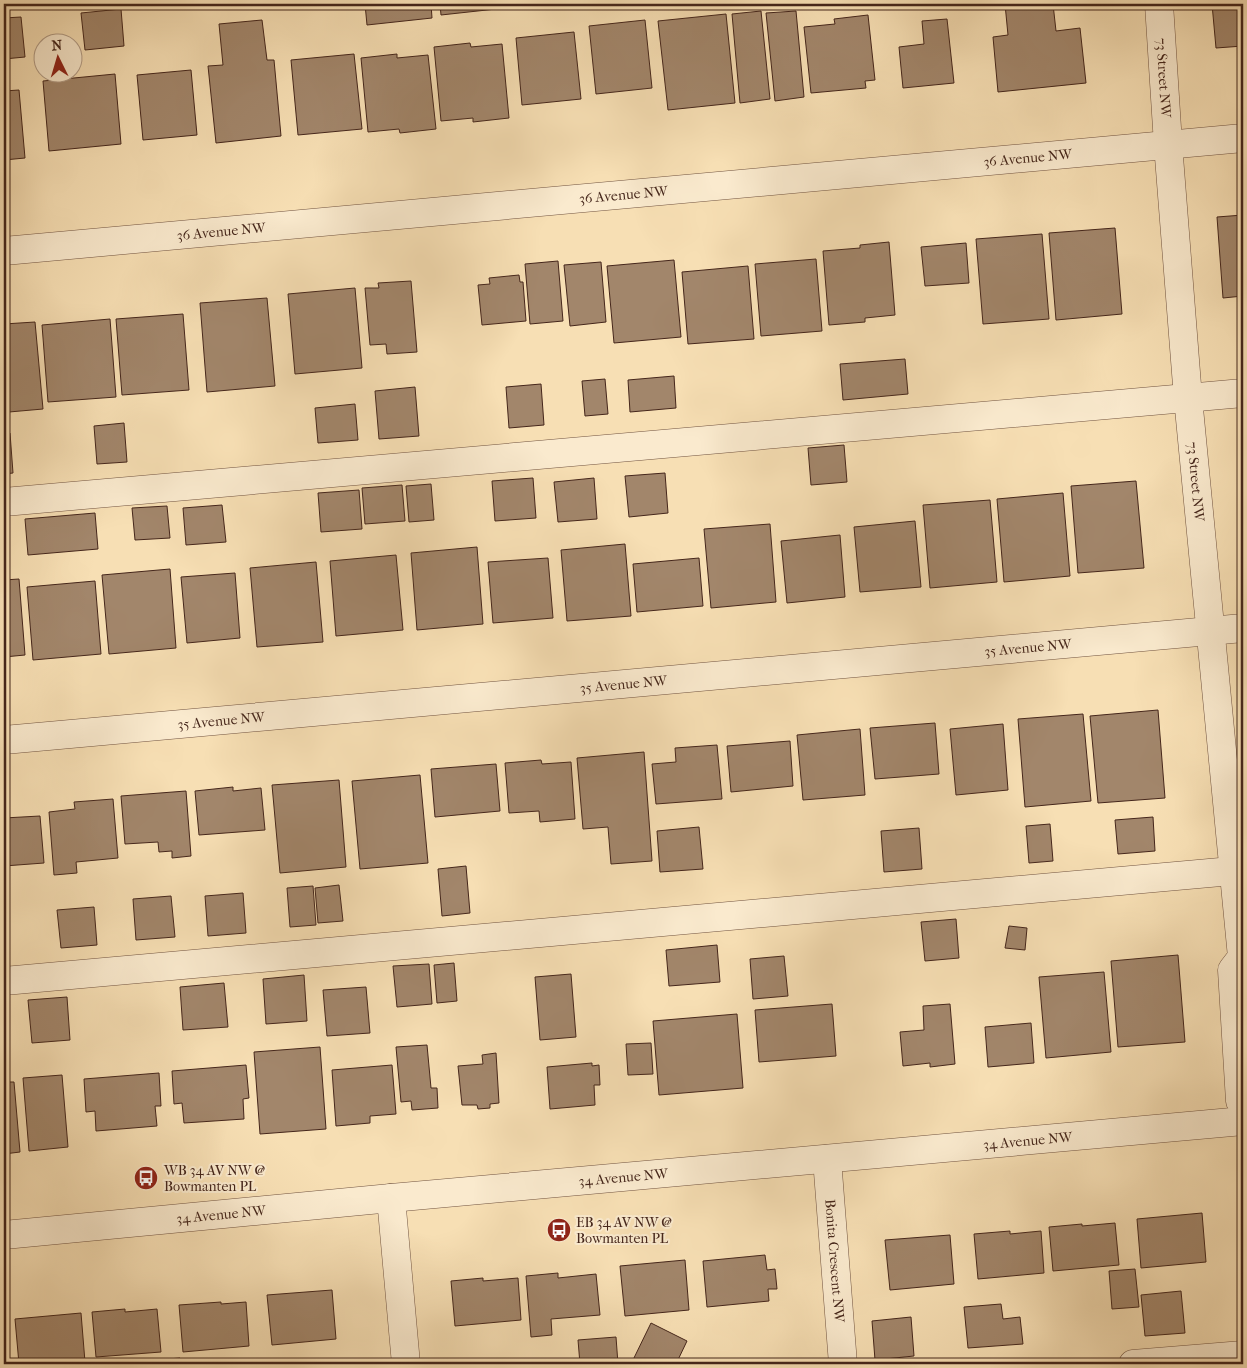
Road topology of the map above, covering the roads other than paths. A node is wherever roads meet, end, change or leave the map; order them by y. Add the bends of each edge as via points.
1 (1159, 4) edge
2 (1243, 138) edge
3 (1168, 144) junction
4 (4, 251) edge
5 (1243, 393) edge
6 (1188, 398) junction
7 (4, 502) edge
8 (1243, 628) edge
9 (1210, 631) junction
10 (4, 740) edge
11 (1239, 871) edge
12 (1243, 957) edge
13 (4, 981) edge
14 (1243, 1105) edge
15 (1243, 1121) edge
16 (827, 1159) junction
17 (391, 1198) junction
18 (4, 1235) edge
19 (1243, 1355) edge
20 (406, 1364) edge
21 (843, 1364) edge
22 (1133, 1364) edge

1 - 3 street, 73 Street NW
2 - 3 street, 36 Avenue NW
3 - 4 street, 36 Avenue NW
3 - 6 street, 73 Street NW
5 - 6 street
6 - 7 street
6 - 9 street, 73 Street NW
8 - 9 street, 35 Avenue NW
9 - 10 street, 35 Avenue NW
9 - 11 street, 73 Street NW
11 - 12 street, 73 Street NW
11 - 13 street
12 - 14 street, 73 Street NW via 1232,970 1240,1101
15 - 16 street, 34 Avenue NW
16 - 17 street, 34 Avenue NW
16 - 21 street, Bonita Crescent NW
17 - 18 street, 34 Avenue NW
17 - 20 street
19 - 22 street

